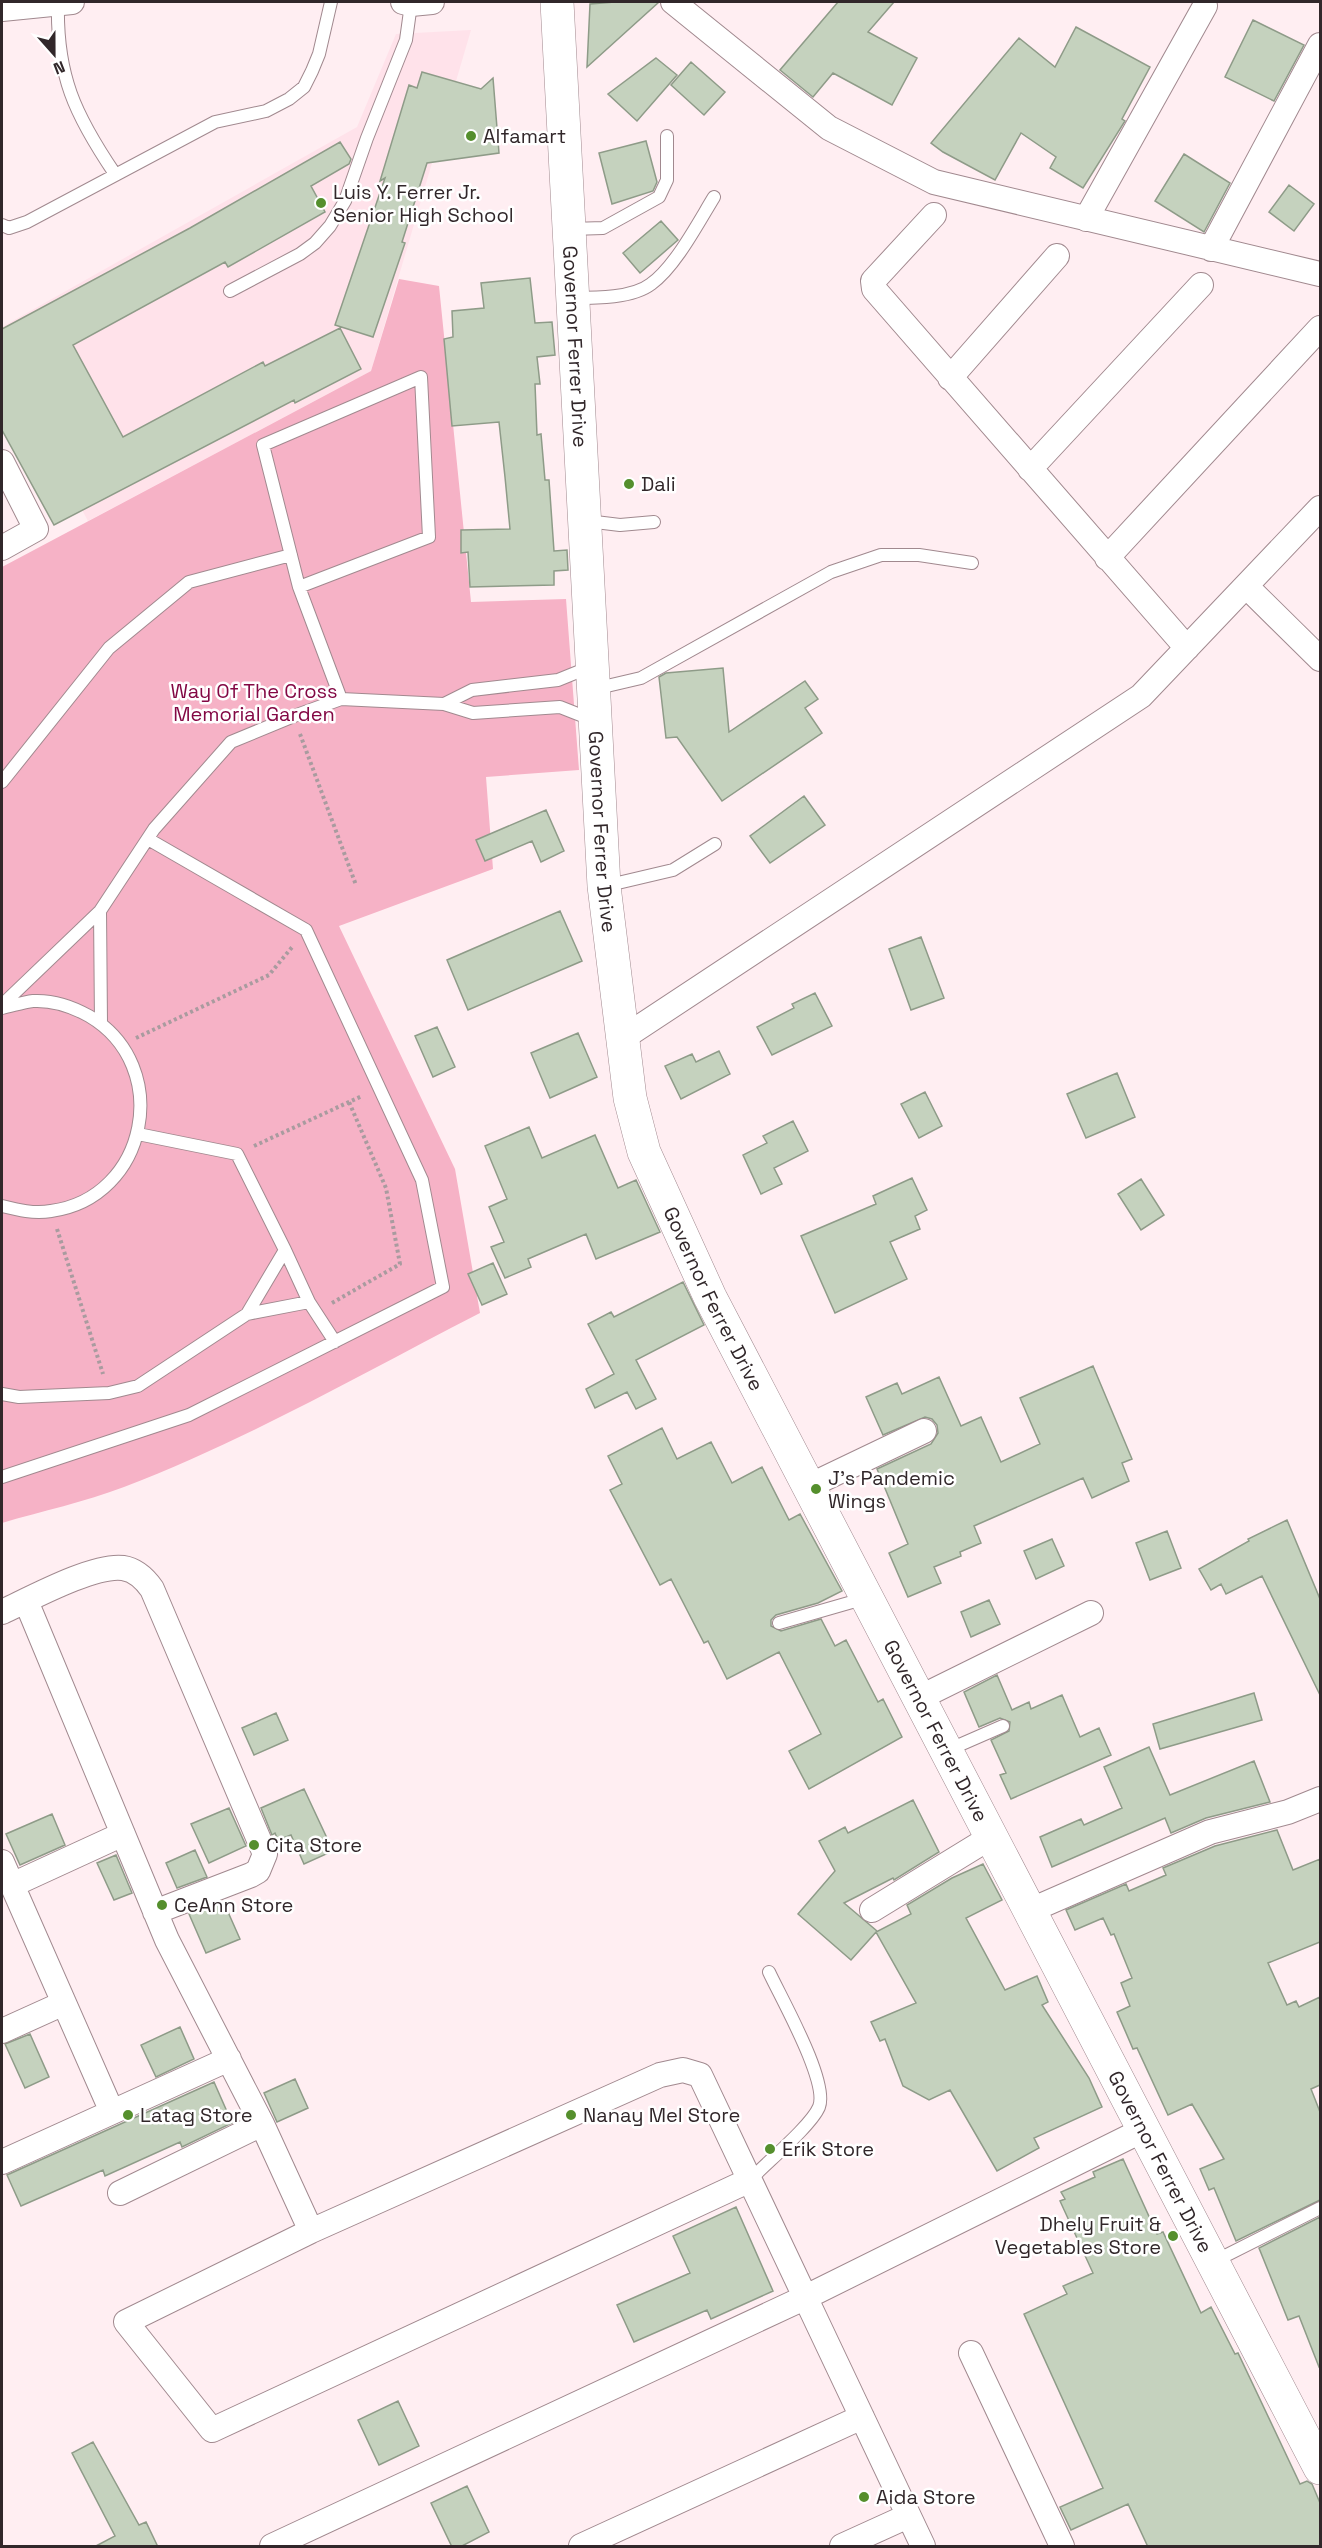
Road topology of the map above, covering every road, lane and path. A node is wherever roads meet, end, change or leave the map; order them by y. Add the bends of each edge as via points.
1 (63, 2) edge
2 (331, 2) edge
3 (415, 2) edge
4 (557, 2) edge
5 (673, 2) edge
6 (1205, 6) dead end
7 (2, 9) edge
8 (1320, 45) edge
9 (667, 136) dead end
10 (115, 174) junction
11 (714, 197) dead end
12 (934, 215) dead end
13 (1086, 219) junction
14 (2, 225) edge
15 (570, 229) junction
16 (1211, 249) junction
17 (1057, 256) dead end
18 (1320, 274) edge
19 (1201, 285) dead end
20 (230, 291) dead end
21 (573, 298) junction
22 (1320, 328) edge
23 (950, 378) junction
24 (2, 462) edge
25 (1030, 469) junction
26 (1320, 508) edge
27 (583, 520) junction
28 (654, 522) dead end
29 (2, 548) edge
30 (291, 555) junction
31 (1107, 558) junction
32 (972, 563) dead end
33 (1246, 586) junction
34 (299, 587) junction
35 (1187, 648) junction
36 (1320, 660) edge
37 (593, 692) junction
38 (341, 699) junction
39 (444, 704) junction
40 (294, 716) junction
41 (2, 782) edge
42 (148, 839) junction
43 (715, 844) dead end
44 (356, 885) dead end
45 (604, 886) junction
46 (100, 911) junction
47 (306, 930) junction
48 (2, 1006) edge
49 (101, 1023) junction
50 (623, 1038) junction
51 (121, 1044) junction
52 (379, 1088) junction
53 (349, 1102) junction
54 (138, 1134) junction
55 (237, 1154) junction
56 (2, 1206) edge
57 (51, 1211) junction
58 (285, 1250) junction
59 (312, 1307) junction
60 (247, 1314) junction
61 (335, 1342) junction
62 (109, 1393) junction
63 (2, 1394) edge
64 (924, 1431) dead end
65 (2, 1477) edge
66 (809, 1486) junction
67 (867, 1598) junction
68 (26, 1601) junction
69 (2, 1612) edge
70 (1091, 1613) dead end
71 (779, 1623) dead end
72 (919, 1698) junction
73 (1003, 1726) dead end
74 (947, 1750) junction
75 (1320, 1799) edge
76 (123, 1834) junction
77 (991, 1837) junction
78 (2, 1862) edge
79 (12, 1885) junction
80 (872, 1910) dead end
81 (1029, 1911) junction
82 (155, 1912) junction
83 (769, 1972) dead end
84 (64, 2003) junction
85 (2, 2031) edge
86 (229, 2059) junction
87 (112, 2112) junction
88 (262, 2124) junction
89 (1143, 2130) junction
90 (2, 2162) edge
91 (750, 2180) junction
92 (120, 2193) dead end
93 (1320, 2208) edge
94 (311, 2231) junction
95 (1212, 2263) junction
96 (804, 2298) junction
97 (970, 2353) dead end
98 (862, 2417) junction
99 (1320, 2468) edge
100 (908, 2516) junction
101 (273, 2547) edge
102 (581, 2547) edge
103 (842, 2547) edge
104 (923, 2547) edge
105 (1062, 2547) edge

1 - 7 street
1 - 10 lane via 59,47 70,95
2 - 10 lane via 312,71 304,87 289,99 266,111 215,122
3 - 20 lane via 406,40 345,201 330,226 300,254
4 - 15 main road, Governor Ferrer Drive
5 - 13 street via 829,128 934,182
6 - 13 street
8 - 16 street
9 - 15 lane via 668,180 659,197 603,228
10 - 14 lane via 16,227
11 - 21 lane via 679,254 651,285 611,297
12 - 23 street via 873,281 880,298
13 - 16 street
15 - 21 main road, Governor Ferrer Drive
16 - 18 street
17 - 23 street
19 - 25 street
21 - 27 main road, Governor Ferrer Drive
22 - 31 street
23 - 25 street
24 - 29 street via 36,529
25 - 31 street
26 - 33 street
27 - 28 lane via 620,525
27 - 37 main road, Governor Ferrer Drive
30 - 34 lane
30 - 34 lane via 263,445 421,376 429,537
30 - 41 lane via 189,582 109,648
31 - 35 street
32 - 37 lane via 920,555 881,555 831,572 641,678
33 - 35 street
33 - 36 street
34 - 38 lane
35 - 50 street via 1141,696
37 - 39 lane via 560,707 473,713
37 - 39 lane via 558,680 472,690
37 - 45 main road, Governor Ferrer Drive
38 - 39 lane
38 - 40 lane
40 - 42 lane via 231,742
40 - 44 path
42 - 46 lane
42 - 47 lane
43 - 45 lane via 673,870
45 - 50 main road, Governor Ferrer Drive
46 - 48 lane
46 - 49 lane
47 - 51 path via 269,975
47 - 52 lane
48 - 49 lane via 34,1001 64,1005
49 - 51 lane
50 - 66 main road, Governor Ferrer Drive via 630,1098 644,1152 710,1297
51 - 54 lane via 135,1070 142,1102
52 - 53 path
52 - 61 lane via 422,1180 443,1287
53 - 55 path
53 - 59 path via 386,1188 399,1264
54 - 55 lane
54 - 57 lane via 132,1151 108,1184 74,1206
55 - 58 lane
56 - 57 lane via 28,1212
57 - 62 path
58 - 59 lane
58 - 60 lane
59 - 60 lane
59 - 61 lane
60 - 62 lane via 138,1386
61 - 65 lane via 189,1415
62 - 63 lane via 19,1397
64 - 66 street
66 - 67 main road, Governor Ferrer Drive
67 - 71 lane
67 - 72 main road, Governor Ferrer Drive
68 - 69 street
68 - 76 street
68 - 82 street via 99,1569 124,1568 141,1575 152,1589 262,1847 264,1860 258,1871
70 - 72 street
72 - 74 main road, Governor Ferrer Drive
73 - 74 lane
74 - 77 main road, Governor Ferrer Drive
75 - 81 street via 1288,1812 1210,1832
76 - 79 street
76 - 82 street
77 - 80 street
77 - 81 main road, Governor Ferrer Drive
78 - 79 street
79 - 84 street
81 - 89 main road, Governor Ferrer Drive
82 - 86 street
83 - 91 lane via 797,2029 821,2092 812,2118
84 - 85 street
84 - 87 street
86 - 87 street
86 - 88 street
87 - 90 street
88 - 92 street
88 - 94 street
89 - 95 main road, Governor Ferrer Drive
89 - 96 street
91 - 94 street via 699,2075 683,2070 660,2075
91 - 94 street via 212,2430 126,2322
91 - 96 street
93 - 95 lane
95 - 99 main road, Governor Ferrer Drive
96 - 98 street
96 - 101 street
97 - 105 street
98 - 100 street
98 - 102 street
100 - 103 street
100 - 104 street

